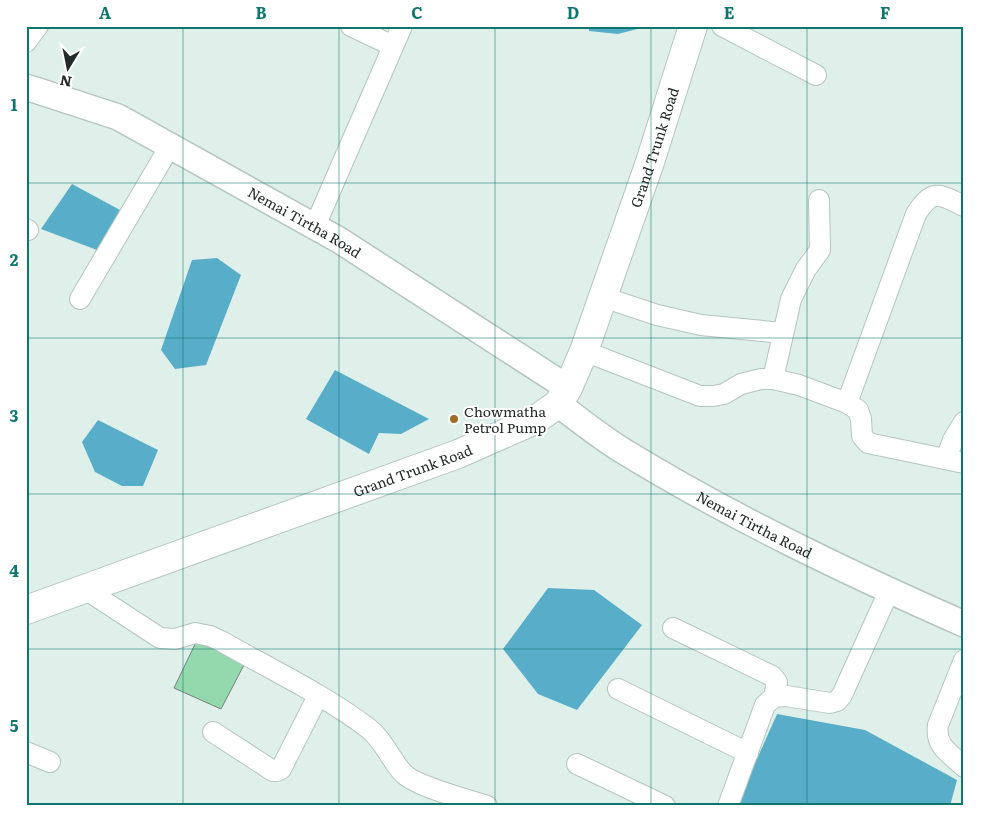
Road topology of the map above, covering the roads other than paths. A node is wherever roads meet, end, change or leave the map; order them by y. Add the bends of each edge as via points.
1 (38, 26) edge
2 (351, 26) edge
3 (402, 26) edge
4 (693, 26) edge
5 (722, 26) edge
6 (26, 42) edge
7 (393, 46) junction
8 (816, 75) dead end
9 (26, 87) edge
10 (170, 146) junction
11 (819, 200) dead end
12 (964, 206) edge
13 (315, 226) junction
14 (603, 297) junction
15 (80, 299) dead end
16 (783, 333) junction
17 (584, 350) junction
18 (774, 379) junction
19 (563, 396) junction
20 (846, 403) junction
21 (964, 422) edge
22 (955, 461) edge
23 (85, 589) junction
24 (889, 591) junction
25 (26, 610) edge
26 (964, 624) edge
27 (673, 628) dead end
28 (964, 660) edge
29 (618, 689) dead end
30 (318, 696) junction
31 (774, 697) junction
32 (212, 732) dead end
33 (26, 752) edge
34 (748, 753) junction
35 (50, 762) dead end
36 (578, 764) dead end
37 (964, 766) edge
38 (487, 806) edge
39 (665, 806) edge
40 (728, 806) edge

1 - 6 street
2 - 7 street
3 - 7 street
4 - 14 main road, Grand Trunk Road
5 - 8 street
7 - 13 street
9 - 10 street, Nemai Tirtha Road via 118,117
10 - 13 street, Nemai Tirtha Road
10 - 15 street
11 - 16 street via 820,250 796,286
12 - 20 street via 933,195 916,214
13 - 19 street, Nemai Tirtha Road
14 - 16 street via 701,325
14 - 17 main road, Grand Trunk Road
16 - 18 street
17 - 18 street via 700,396 724,394 741,384
17 - 19 main road, Grand Trunk Road
18 - 20 street
19 - 23 main road, Grand Trunk Road via 534,420 458,454
19 - 24 street, Nemai Tirtha Road via 618,448 746,521
20 - 22 street via 858,410 862,436 868,443
21 - 22 street via 953,440
23 - 25 main road, Grand Trunk Road
23 - 30 street via 160,638 174,639 195,633 210,636
24 - 26 street, Nemai Tirtha Road
24 - 31 street via 840,698 830,703
27 - 31 street via 772,676 777,682
28 - 37 street via 937,735 940,743
29 - 34 street
30 - 32 street via 281,769 277,771
30 - 38 street via 373,732 409,778
31 - 34 street via 765,704
33 - 35 street
34 - 40 street
36 - 39 street

